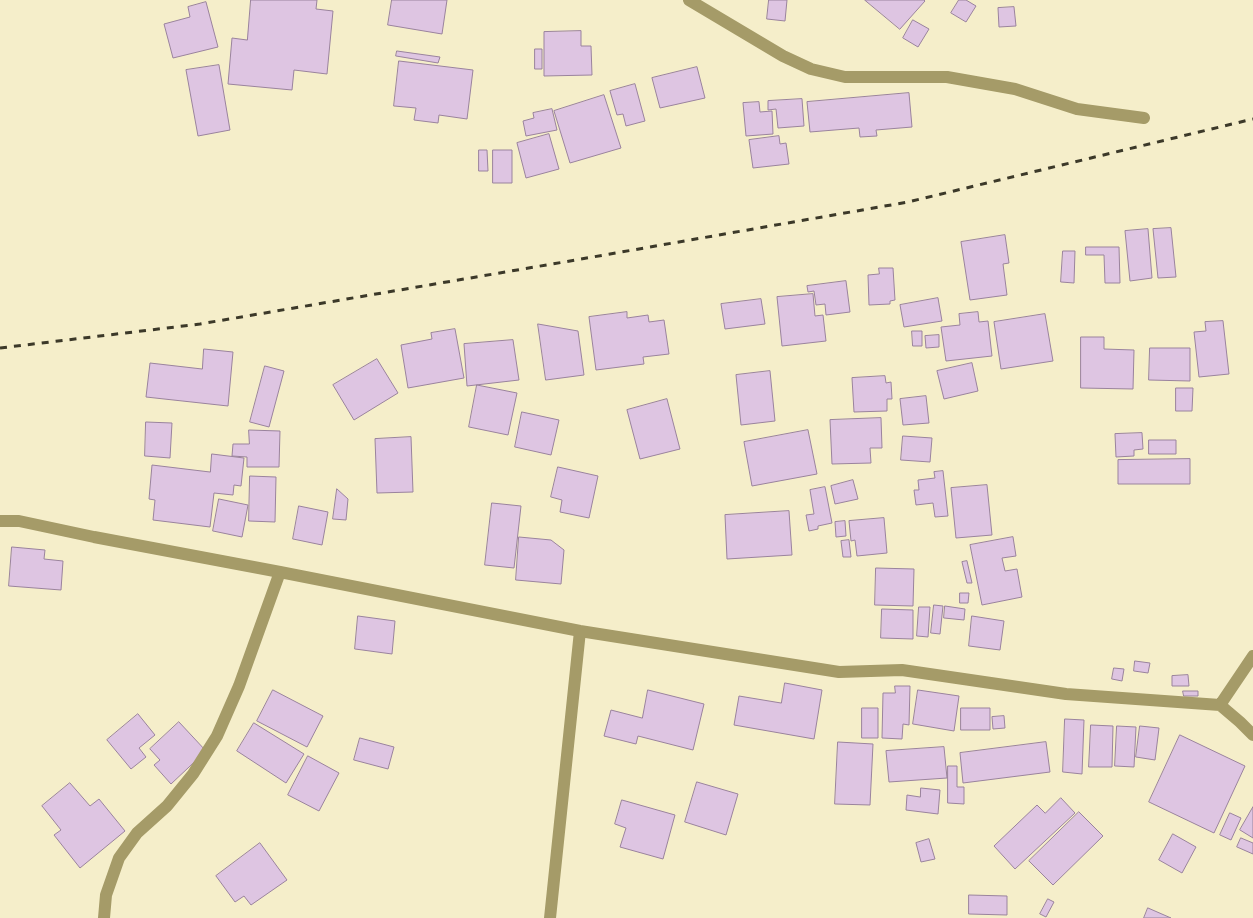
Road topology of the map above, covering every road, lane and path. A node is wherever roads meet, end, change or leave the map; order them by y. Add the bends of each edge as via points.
1 (689, 0) edge
2 (1144, 118) dead end
3 (0, 521) edge
4 (280, 572) junction
5 (580, 630) junction
6 (1253, 656) edge
7 (1220, 705) junction
8 (1253, 735) edge
9 (104, 918) edge
10 (550, 918) edge

1 - 2 street via 783,56 811,69 846,77 947,77 1015,89 1077,109
3 - 4 street via 19,521
4 - 5 street
4 - 9 street via 239,686 217,736 193,774 166,806 136,833 119,858 106,895
5 - 7 street via 839,672 902,670 1066,694
5 - 10 street
6 - 7 street
7 - 8 street

